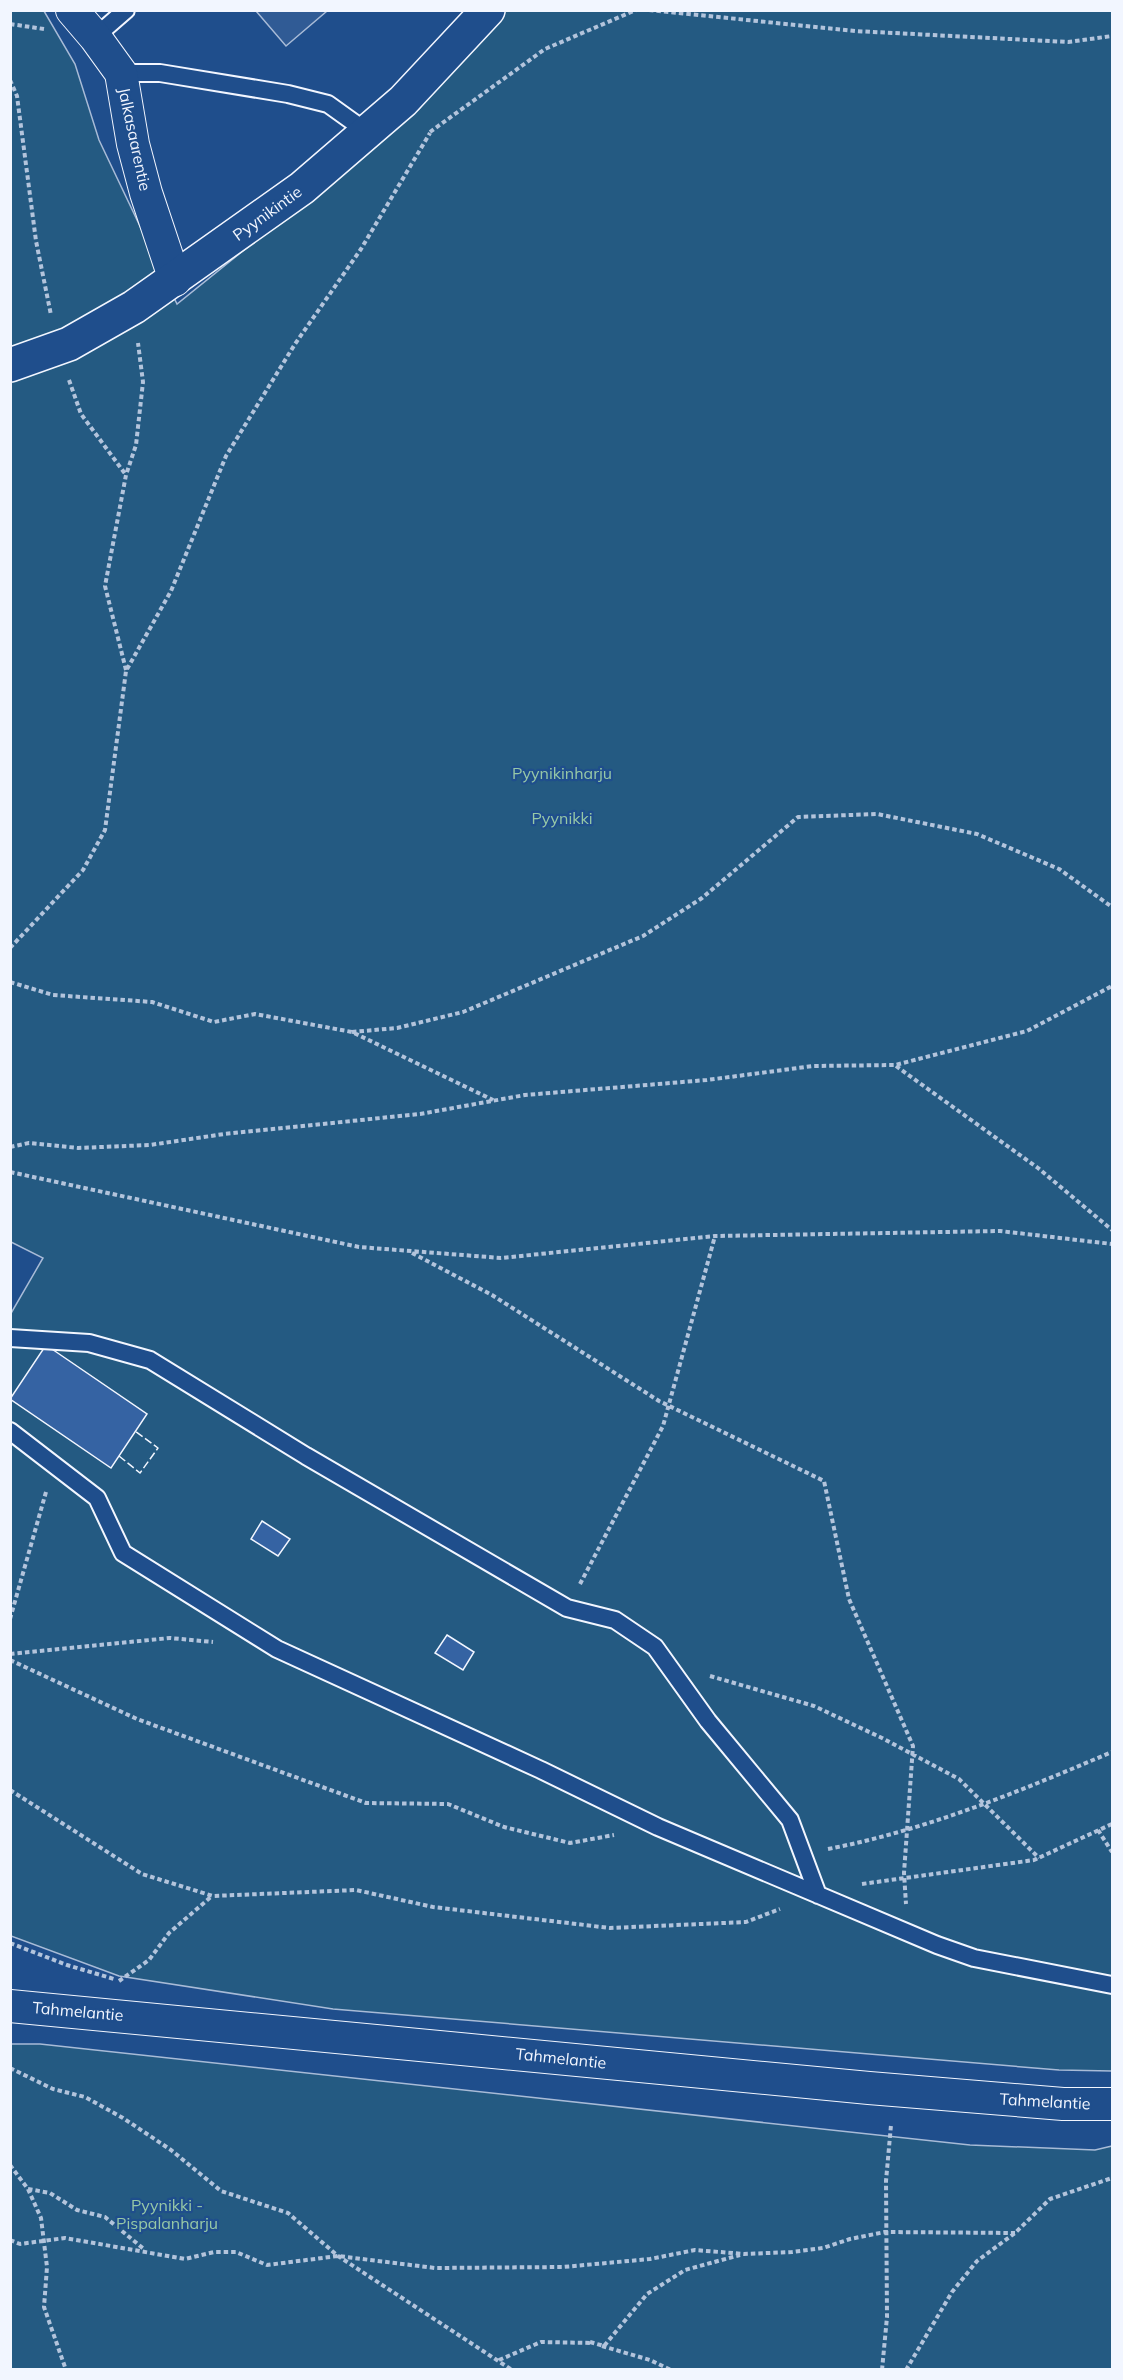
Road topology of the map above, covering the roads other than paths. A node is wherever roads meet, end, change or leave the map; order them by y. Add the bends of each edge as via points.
1 (72, 10) edge
2 (126, 10) edge
3 (488, 10) edge
4 (95, 37) junction
5 (121, 74) junction
6 (367, 132) junction
7 (175, 279) junction
8 (10, 365) edge
9 (10, 1338) edge
10 (10, 1431) edge
11 (818, 1895) junction
12 (1113, 1985) edge
13 (10, 2006) edge
14 (1113, 2104) edge

1 - 4 street, Jalkasaarentie
2 - 4 lane
3 - 6 street, Pyynikintie via 403,101
4 - 5 street, Jalkasaarentie
5 - 6 lane via 172,74 288,93 328,104
5 - 7 street, Jalkasaarentie via 143,183
6 - 7 street, Pyynikintie via 302,189
7 - 8 street, Pyynikintie via 69,344
9 - 11 lane via 89,1342 150,1360 567,1608 615,1620 655,1647 708,1720 790,1820
10 - 11 lane via 97,1498 123,1553 277,1649 658,1827
11 - 12 lane via 974,1958
13 - 14 street, Tahmelantie via 881,2089 1063,2104

